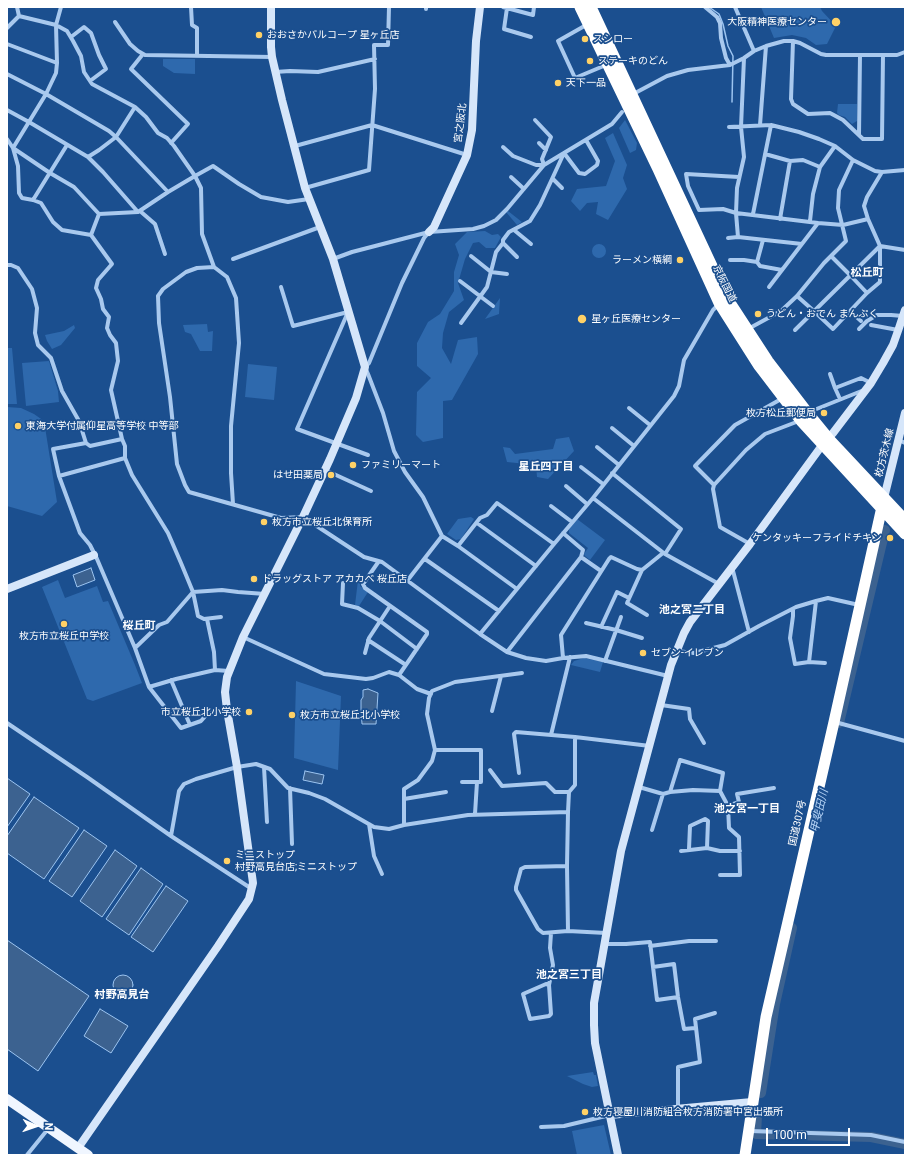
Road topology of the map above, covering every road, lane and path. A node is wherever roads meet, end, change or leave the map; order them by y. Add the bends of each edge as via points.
1 (17, 7) edge
2 (61, 7) edge
3 (191, 7) edge
4 (271, 7) edge
5 (389, 7) edge
6 (480, 7) edge
7 (534, 7) edge
8 (580, 7) edge
9 (591, 7) edge
10 (705, 7) edge
11 (735, 7) edge
12 (505, 8) edge
13 (19, 16) junction
14 (115, 22) dead end
15 (588, 24) junction
16 (56, 25) junction
17 (7, 28) edge
18 (71, 37) junction
19 (532, 38) dead end
20 (793, 41) junction
21 (7, 44) edge
22 (766, 46) junction
23 (754, 51) junction
24 (905, 52) edge
25 (142, 54) junction
26 (860, 55) junction
27 (883, 55) junction
28 (197, 56) junction
29 (272, 57) junction
30 (744, 58) junction
31 (375, 59) junction
32 (58, 63) junction
33 (608, 64) junction
34 (732, 64) junction
35 (274, 72) junction
36 (7, 74) edge
37 (90, 81) junction
38 (637, 92) dead end
39 (46, 94) junction
40 (135, 107) junction
41 (7, 110) edge
42 (622, 112) dead end
43 (535, 120) dead end
44 (29, 122) junction
45 (372, 125) junction
46 (760, 125) junction
47 (771, 125) junction
48 (729, 127) dead end
49 (741, 127) junction
50 (859, 135) junction
51 (116, 137) junction
52 (7, 139) edge
53 (586, 140) junction
54 (171, 143) junction
55 (539, 143) dead end
56 (67, 145) junction
57 (295, 146) junction
58 (835, 146) junction
59 (503, 147) dead end
60 (13, 148) junction
61 (546, 150) junction
62 (564, 153) junction
63 (765, 154) junction
64 (467, 155) junction
65 (88, 156) junction
66 (853, 160) junction
67 (790, 161) junction
68 (544, 165) junction
69 (662, 167) junction
70 (820, 167) junction
71 (905, 170) edge
72 (882, 172) junction
73 (50, 173) junction
74 (195, 176) junction
75 (511, 177) dead end
76 (739, 177) junction
77 (553, 179) junction
78 (305, 188) junction
79 (562, 188) dead end
80 (524, 189) junction
81 (168, 192) junction
82 (309, 199) junction
83 (33, 200) junction
84 (139, 211) junction
85 (736, 213) junction
86 (99, 214) junction
87 (753, 214) junction
88 (868, 218) junction
89 (780, 219) junction
90 (810, 221) junction
91 (818, 223) junction
92 (843, 225) junction
93 (320, 227) junction
94 (514, 230) junction
95 (429, 232) junction
96 (91, 235) junction
97 (738, 237) junction
98 (728, 238) dead end
99 (763, 240) junction
100 (502, 243) junction
101 (531, 244) dead end
102 (802, 244) junction
103 (880, 246) junction
104 (905, 250) edge
105 (166, 254) dead end
106 (471, 256) dead end
107 (830, 256) junction
108 (517, 257) dead end
109 (233, 259) dead end
110 (333, 259) junction
111 (730, 260) dead end
112 (757, 262) junction
113 (7, 265) edge
114 (214, 267) junction
115 (782, 270) junction
116 (491, 272) junction
117 (506, 274) dead end
118 (850, 275) junction
119 (460, 281) dead end
120 (282, 287) dead end
121 (769, 287) dead end
122 (867, 293) junction
123 (480, 296) junction
124 (797, 296) junction
125 (719, 303) junction
126 (493, 306) dead end
127 (850, 311) junction
128 (348, 312) junction
129 (815, 312) junction
130 (904, 313) edge
131 (861, 321) dead end
132 (461, 323) dead end
133 (871, 324) dead end
134 (748, 329) junction
135 (859, 329) dead end
136 (795, 330) dead end
137 (898, 330) junction
138 (364, 367) junction
139 (830, 374) dead end
140 (869, 386) junction
141 (836, 388) junction
142 (783, 398) junction
143 (840, 399) junction
144 (629, 408) dead end
145 (905, 413) edge
146 (804, 417) junction
147 (650, 425) junction
148 (612, 428) dead end
149 (122, 439) junction
150 (826, 442) junction
151 (902, 442) edge
152 (86, 443) junction
153 (336, 444) junction
154 (634, 446) junction
155 (597, 447) dead end
156 (368, 455) dead end
157 (125, 458) junction
158 (619, 465) junction
159 (581, 467) dead end
160 (325, 470) junction
161 (612, 473) junction
162 (59, 476) junction
163 (603, 484) junction
164 (566, 486) dead end
165 (714, 486) junction
166 (371, 491) dead end
167 (593, 498) junction
168 (883, 503) junction
169 (233, 504) junction
170 (588, 504) junction
171 (551, 506) dead end
172 (303, 517) junction
173 (905, 520) edge
174 (572, 522) junction
175 (477, 523) junction
176 (563, 533) junction
177 (905, 534) edge
178 (442, 536) junction
179 (554, 544) junction
180 (750, 544) junction
181 (458, 546) junction
182 (664, 553) junction
183 (94, 555) junction
184 (581, 557) junction
185 (424, 559) junction
186 (379, 561) junction
187 (536, 566) junction
188 (732, 567) junction
189 (642, 570) junction
190 (601, 571) junction
191 (407, 581) junction
192 (343, 583) dead end
193 (719, 584) junction
194 (7, 589) edge
195 (517, 589) junction
196 (193, 592) junction
197 (265, 594) junction
198 (629, 598) junction
199 (816, 601) junction
200 (861, 605) junction
201 (390, 606) junction
202 (792, 610) junction
203 (499, 611) junction
204 (648, 615) dead end
205 (221, 617) dead end
206 (621, 617) dead end
207 (207, 619) junction
208 (380, 621) junction
209 (586, 624) dead end
210 (601, 627) junction
211 (616, 630) junction
212 (749, 632) junction
213 (480, 634) junction
214 (243, 637) junction
215 (642, 638) dead end
216 (368, 640) junction
217 (135, 648) junction
218 (417, 649) junction
219 (676, 651) junction
220 (507, 652) junction
221 (365, 653) dead end
222 (570, 657) junction
223 (563, 658) junction
224 (605, 661) junction
225 (809, 662) junction
226 (825, 663) dead end
227 (406, 665) junction
228 (215, 670) junction
229 (230, 671) junction
230 (522, 672) dead end
231 (399, 675) junction
232 (501, 676) junction
233 (668, 676) junction
234 (171, 680) junction
235 (149, 687) junction
236 (431, 694) junction
237 (661, 705) junction
238 (227, 710) junction
239 (492, 711) dead end
240 (834, 722) junction
241 (7, 723) edge
242 (190, 725) junction
243 (550, 735) junction
244 (575, 738) junction
245 (905, 741) edge
246 (704, 743) dead end
247 (650, 746) junction
248 (435, 750) junction
249 (236, 767) junction
250 (264, 767) junction
251 (490, 770) dead end
252 (519, 773) dead end
253 (462, 782) dead end
254 (477, 782) junction
255 (639, 787) junction
256 (290, 788) junction
257 (774, 788) dead end
258 (720, 791) junction
259 (446, 792) dead end
260 (569, 792) junction
261 (670, 792) junction
262 (663, 794) junction
263 (404, 799) junction
264 (728, 806) junction
265 (568, 812) junction
266 (475, 814) junction
267 (267, 822) dead end
268 (369, 824) junction
269 (404, 826) junction
270 (652, 830) dead end
271 (171, 836) junction
272 (292, 844) dead end
273 (707, 848) junction
274 (690, 850) junction
275 (681, 851) dead end
276 (740, 851) junction
277 (567, 866) junction
278 (382, 874) dead end
279 (720, 875) dead end
280 (252, 889) junction
281 (568, 931) junction
282 (550, 932) junction
283 (606, 933) junction
284 (716, 941) dead end
285 (604, 944) junction
286 (650, 946) junction
287 (653, 967) junction
288 (549, 985) junction
289 (678, 997) junction
290 (715, 1013) dead end
291 (695, 1028) junction
292 (7, 1099) edge
293 (752, 1102) junction
294 (678, 1109) junction
295 (610, 1115) junction
296 (49, 1127) junction
297 (541, 1127) dead end
298 (753, 1131) junction
299 (905, 1142) edge
300 (78, 1148) junction
301 (27, 1155) edge
302 (88, 1155) edge
303 (618, 1155) edge
304 (745, 1155) edge

1 - 13 street
2 - 16 street
3 - 28 street via 192,25 197,28
4 - 29 street
5 - 31 street via 388,45 374,45
6 - 64 street, 宮之阪北 via 472,130
7 - 12 street via 533,15
8 - 15 highway, 京阪国道
9 - 69 highway, 京阪国道
10 - 34 street via 720,23 726,58
11 - 23 street
12 - 19 street via 504,29
13 - 16 street
13 - 17 street
14 - 25 street via 130,44
15 - 33 highway, 京阪国道
15 - 33 street via 558,41 575,78
16 - 18 street via 67,31
16 - 32 street
18 - 37 street
18 - 37 street via 84,27 91,33 106,69
20 - 22 street
20 - 26 street via 821,54
20 - 50 street via 793,104 808,114 830,113 843,120
21 - 32 street
22 - 23 street
22 - 46 street
23 - 30 street
24 - 27 street
25 - 28 street
25 - 54 street via 131,69 188,124
26 - 27 street
26 - 50 street
27 - 50 street via 882,139 863,139
28 - 29 street
29 - 35 street
30 - 34 street
30 - 49 street
31 - 35 street via 318,72
31 - 45 street
32 - 39 street
33 - 69 highway, 京阪国道
34 - 38 street via 672,74
35 - 57 street
36 - 39 street
37 - 40 street
39 - 44 street
39 - 51 street
40 - 51 street
40 - 54 street via 158,133
41 - 44 street
42 - 53 street via 612,124
43 - 61 street via 551,137
44 - 56 street
44 - 60 street
45 - 57 street
45 - 64 street
45 - 78 street via 369,170
46 - 47 street
46 - 49 street
47 - 58 street via 799,132
47 - 63 street
48 - 49 street
49 - 76 street via 744,157
51 - 65 street
51 - 81 street
52 - 60 street
53 - 62 street
53 - 62 street via 598,161 597,165 584,174 579,173
54 - 74 street
55 - 61 street
56 - 65 street
56 - 73 street
57 - 78 street
58 - 66 street
58 - 70 street
59 - 68 street via 513,156 536,165
60 - 73 street
60 - 83 street via 18,166 19,193 22,198
61 - 68 street via 542,159
62 - 68 street
62 - 77 street
63 - 67 street
63 - 87 street
64 - 95 street, 宮之阪北 via 434,227
65 - 84 street
66 - 72 street
66 - 92 street via 840,190 838,208
67 - 70 street via 803,160
67 - 89 street
68 - 80 street
69 - 125 highway, 京阪国道
69 - 134 highway, 京阪国道 via 727,298
70 - 90 street
71 - 72 street
72 - 88 street via 864,206
73 - 83 street
73 - 86 street via 74,187
74 - 81 street
74 - 82 street via 213,166 261,197 288,202
74 - 114 street via 201,188 202,234
75 - 80 street
76 - 85 street
76 - 85 street via 686,174 688,186 699,210 724,209
77 - 79 street
77 - 94 street via 530,221
78 - 82 street
80 - 95 street via 496,220 484,226
81 - 84 street
82 - 93 street
83 - 96 street via 41,203 53,222 62,230
84 - 86 street
84 - 105 street via 155,224
85 - 87 street
85 - 97 street
86 - 96 street
87 - 89 street
88 - 92 street
88 - 103 street
89 - 90 street
90 - 91 street
91 - 92 street
91 - 102 street
92 - 107 street via 846,241
93 - 109 street
93 - 110 street
94 - 100 street via 509,232
94 - 101 street
95 - 110 street
95 - 138 street via 402,283
96 - 149 street via 112,264 98,280 96,288 109,317 107,328 116,343 118,361 111,390
97 - 98 street
97 - 99 street
99 - 102 street
99 - 112 street
100 - 108 street
100 - 116 street via 496,252
102 - 115 street
103 - 104 street
103 - 118 street
103 - 122 street via 880,282
106 - 116 street
107 - 118 street
107 - 124 street
110 - 128 street
111 - 112 street
112 - 115 street via 760,266
113 - 152 street via 18,268 32,289 37,308 35,333 38,344 51,358 62,391 79,421
114 - 169 street via 227,277 236,298 239,343 231,426
114 - 169 street via 186,272 163,289 158,296 159,323 177,464 185,485 189,492
115 - 121 street
116 - 117 street
116 - 123 street via 487,287
118 - 122 street
118 - 129 street
119 - 123 street
120 - 128 street via 293,326
122 - 127 street
123 - 126 street
123 - 132 street
124 - 129 street
124 - 134 street via 781,311
125 - 142 highway, 京阪国道 via 759,366
125 - 147 street via 684,360 679,386 674,396
127 - 129 street via 833,329
127 - 131 street
128 - 138 street
128 - 153 street via 297,429
129 - 136 street
130 - 135 street via 877,316
130 - 137 street
133 - 137 street
134 - 146 highway, 京阪国道
137 - 140 street via 883,364
138 - 153 street via 356,398
138 - 178 street via 383,413 394,452 423,497
139 - 141 street
140 - 141 street via 861,378
140 - 143 street
140 - 150 street
141 - 143 street
142 - 146 highway, 京阪国道
142 - 165 street via 735,425 695,466
143 - 146 street
144 - 147 street
145 - 151 street, 枚方茨木線
146 - 150 highway, 京阪国道
146 - 165 street via 765,434 746,450
147 - 154 street
148 - 154 street
149 - 152 street via 90,446
149 - 157 street
150 - 168 highway, 京阪国道
150 - 180 street
151 - 168 street, 枚方茨木線
152 - 162 street via 53,449
153 - 156 street
153 - 160 street
154 - 158 street
155 - 158 street
157 - 162 street
157 - 196 street via 132,475 168,533
158 - 161 street
159 - 163 street
160 - 166 street
160 - 172 street
161 - 163 street
161 - 182 street via 681,529
162 - 183 street via 80,533
163 - 167 street
164 - 170 street
165 - 180 street via 720,527
167 - 170 street
167 - 182 street
168 - 173 highway, 京阪国道
168 - 177 highway, 京阪国道
168 - 200 highway, 国道307号
169 - 172 street via 281,518
170 - 174 street
171 - 174 street
172 - 186 street via 364,557
172 - 197 street
174 - 176 street
175 - 179 street via 497,503
175 - 181 street
175 - 187 street
176 - 179 street
176 - 184 street via 583,550
178 - 181 street
178 - 185 street
179 - 187 street
180 - 188 street
181 - 195 street
182 - 189 street
182 - 193 street
183 - 194 street
183 - 217 street
184 - 190 street
184 - 220 street
185 - 191 street
185 - 203 street
186 - 191 street
186 - 201 street via 363,584
187 - 195 street
188 - 193 street
188 - 212 street
189 - 190 street via 611,558
189 - 198 street
190 - 223 street via 561,635
191 - 213 street
192 - 208 street via 342,604 358,608
193 - 219 street via 690,622
195 - 203 street
196 - 197 street via 222,590
196 - 207 street via 198,616
196 - 217 street via 167,622 160,625
197 - 214 street
198 - 204 street via 627,603
198 - 210 street via 617,592
199 - 200 street via 828,598
199 - 202 street
199 - 225 street
200 - 240 highway, 国道307号
201 - 208 street
201 - 218 street via 427,632
202 - 212 street
202 - 225 street via 790,638 795,664
203 - 213 street
205 - 207 street
206 - 211 street
207 - 228 street
208 - 216 street
208 - 218 street
209 - 210 street
210 - 211 street
211 - 215 street
211 - 224 street
212 - 219 street via 725,646 694,653
213 - 220 street
214 - 229 street
214 - 231 street via 324,674 366,679 389,672
216 - 221 street
216 - 227 street
217 - 235 street
218 - 227 street
219 - 233 street
220 - 223 street via 546,661
222 - 223 street
222 - 224 street via 586,656
222 - 243 street
224 - 233 street
225 - 226 street
227 - 231 street
228 - 229 street
228 - 234 street
229 - 238 street via 227,677
230 - 232 street
231 - 236 street via 417,689
232 - 236 street via 455,682 432,691
232 - 239 street
233 - 237 street
234 - 235 street
234 - 242 street
235 - 242 street via 181,728
236 - 248 street via 427,714
237 - 246 street via 689,710 690,719
237 - 247 street
238 - 242 street via 208,713
238 - 249 street
240 - 245 street
240 - 293 highway, 国道307号 via 766,1017
241 - 271 street
243 - 244 street
243 - 252 street via 516,732 514,734
244 - 247 street
244 - 260 street via 575,785
247 - 255 street
248 - 254 street via 481,750 481,782
248 - 263 street via 432,761 418,780 404,789
249 - 250 street via 256,764
249 - 271 street via 184,784 179,791
249 - 280 street
250 - 256 street via 270,769
250 - 267 street
251 - 260 street via 502,786 546,783 555,792
253 - 254 street
254 - 266 street
255 - 262 street
255 - 283 street via 621,850
256 - 268 street via 325,799
256 - 272 street
257 - 264 street via 737,794 739,802
258 - 261 street
258 - 261 street via 724,773 680,760
258 - 264 street
259 - 263 street
260 - 265 street
261 - 262 street
262 - 270 street
263 - 269 street
264 - 276 street via 730,828 739,837
265 - 266 street
265 - 277 street
266 - 269 street
268 - 269 street via 389,829
268 - 278 street via 374,856
271 - 280 street
273 - 274 street
273 - 274 street via 708,820 704,819 690,826
273 - 276 street
274 - 275 street
276 - 279 street via 740,875
277 - 281 street
277 - 282 street via 525,867 521,869 516,887 538,929 543,933
280 - 300 street via 249,899 218,946
281 - 282 street
281 - 283 street
282 - 288 street via 553,965
283 - 285 street
284 - 286 street via 689,941
285 - 286 street via 650,942
285 - 295 street via 594,1003 594,1025 595,1043
286 - 287 street
287 - 289 street via 674,964
287 - 289 street via 657,1000
288 - 288 street via 551,1014 530,1019 523,994
289 - 291 street via 684,1029
290 - 291 street via 694,1019
291 - 294 street via 700,1062 678,1067
292 - 296 main road
293 - 294 street
293 - 298 highway, 国道307号
294 - 295 street
295 - 297 street via 564,1126
295 - 303 street
296 - 300 main road
296 - 301 street
298 - 299 street via 871,1135
298 - 304 highway, 国道307号
300 - 302 main road

